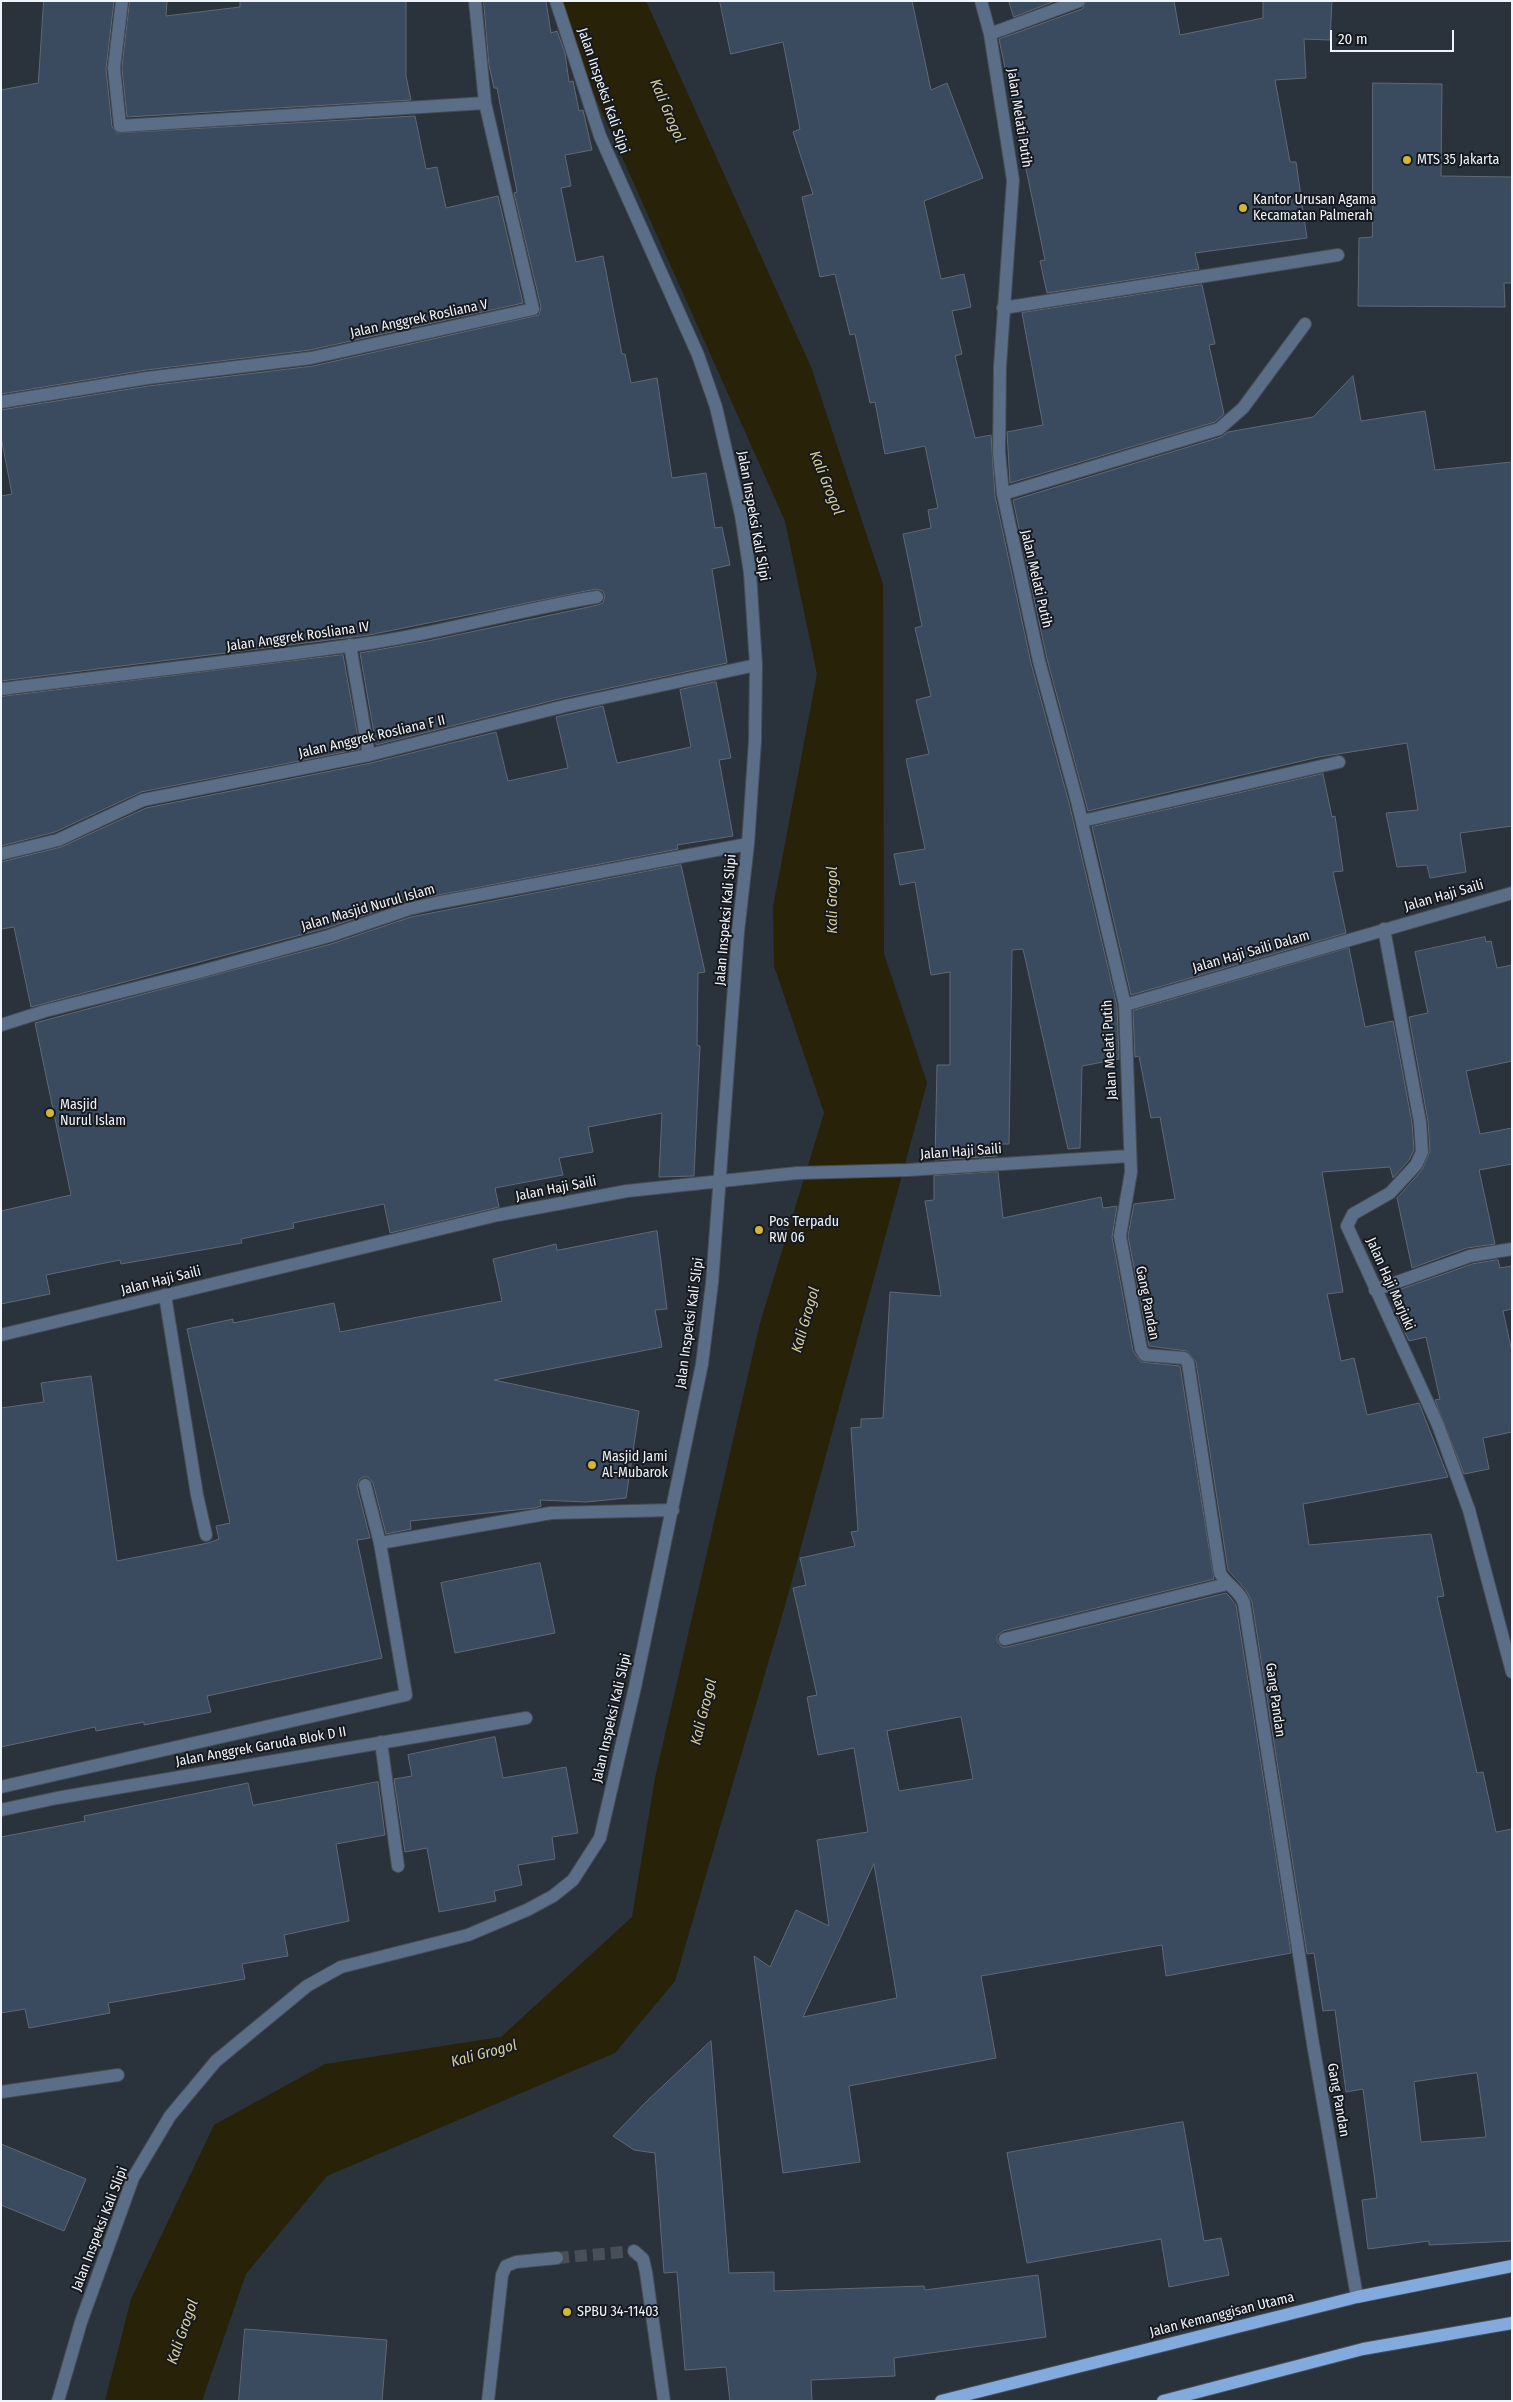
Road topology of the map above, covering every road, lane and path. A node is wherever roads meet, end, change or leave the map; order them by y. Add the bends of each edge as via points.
1 (122, 1) edge
2 (475, 1) edge
3 (556, 1) edge
4 (981, 1) edge
5 (1079, 1) edge
6 (990, 34) junction
7 (485, 103) junction
8 (1338, 255) dead end
9 (1003, 308) junction
10 (1305, 324) dead end
11 (1, 402) edge
12 (1003, 494) junction
13 (597, 597) dead end
14 (350, 645) junction
15 (756, 665) junction
16 (1, 689) edge
17 (369, 755) junction
18 (1339, 762) dead end
19 (1082, 821) junction
20 (748, 844) junction
21 (1, 854) edge
22 (1512, 893) edge
23 (1384, 929) junction
24 (1125, 1005) junction
25 (1, 1025) edge
26 (1129, 1156) junction
27 (720, 1181) junction
28 (1512, 1249) edge
29 (1375, 1290) junction
30 (165, 1295) junction
31 (1, 1335) edge
32 (365, 1485) dead end
33 (673, 1510) junction
34 (206, 1535) dead end
35 (380, 1543) junction
36 (1226, 1584) junction
37 (1506, 1624) edge
38 (1006, 1639) dead end
39 (1512, 1672) edge
40 (526, 1718) dead end
41 (381, 1742) junction
42 (1, 1787) edge
43 (1, 1810) edge
44 (398, 1866) dead end
45 (118, 2075) dead end
46 (1, 2092) edge
47 (634, 2251) dead end
48 (557, 2258) tunnel mouth
49 (1512, 2266) edge
50 (1357, 2297) junction
51 (1512, 2323) edge
52 (58, 2401) edge
53 (488, 2401) edge
54 (664, 2401) edge
55 (941, 2401) edge
56 (1163, 2401) edge

1 - 7 street via 114,68 120,126
2 - 7 street, Jalan Anggrek Rosliana V
3 - 15 street, Jalan Inspeksi Kali Slipi via 600,136 698,355 716,407 750,573
4 - 6 street, Jalan Melati Putih
5 - 6 street
6 - 9 street, Jalan Melati Putih via 1013,180
7 - 11 street, Jalan Anggrek Rosliana V via 533,309 312,358 147,378
8 - 9 street
9 - 12 street, Jalan Melati Putih via 998,406
10 - 12 street via 1243,408 1219,429
12 - 19 street, Jalan Melati Putih via 1040,661
13 - 14 street, Jalan Anggrek Rosliana IV via 484,622
14 - 16 street, Jalan Anggrek Rosliana IV
14 - 17 street
15 - 17 street, Jalan Anggrek Rosliana F II via 564,706
15 - 20 street, Jalan Inspeksi Kali Slipi
17 - 21 street, Jalan Anggrek Rosliana F II via 143,800 58,840
18 - 19 street
19 - 24 street, Jalan Melati Putih
20 - 25 street, Jalan Masjid Nurul Islam via 409,909 329,936
20 - 27 street, Jalan Inspeksi Kali Slipi via 738,932
22 - 23 street, Jalan Haji Saili
23 - 24 street, Jalan Haji Saili Dalam
23 - 29 street, Jalan Haji Marjuki via 1420,1122 1422,1152 1416,1165 1390,1193 1349,1219 1347,1226
24 - 26 street, Jalan Melati Putih
26 - 27 street, Jalan Haji Saili via 809,1173
26 - 36 street, Gang Pandan via 1131,1172 1120,1236 1141,1349 1145,1355 1184,1358 1188,1363 1220,1573
27 - 30 street, Jalan Haji Saili via 627,1191 498,1215
27 - 33 street, Jalan Inspeksi Kali Slipi via 702,1364
28 - 29 street via 1470,1256
29 - 37 street, Jalan Haji Marjuki via 1438,1424 1470,1510
30 - 31 street, Jalan Haji Saili
30 - 34 street
32 - 35 street
33 - 35 street via 551,1513
33 - 52 street, Jalan Inspeksi Kali Slipi via 600,1838 573,1880 528,1910 468,1935 341,1966 306,1986 216,2061 170,2116 133,2178 81,2322
35 - 42 street via 406,1695
36 - 38 street
36 - 50 street, Gang Pandan via 1241,1594 1244,1603 1313,2044
37 - 39 street, Jalan Haji Marjuki
40 - 41 street, Jalan Anggrek Garuda Blok D II
41 - 43 street, Jalan Anggrek Garuda Blok D II
41 - 44 street
45 - 46 street
47 - 54 street via 643,2259 646,2272
48 - 53 street via 506,2266 502,2275
49 - 50 main road, Jalan Kemanggisan Utama
50 - 55 main road, Jalan Kemanggisan Utama
51 - 56 main road via 1363,2349

